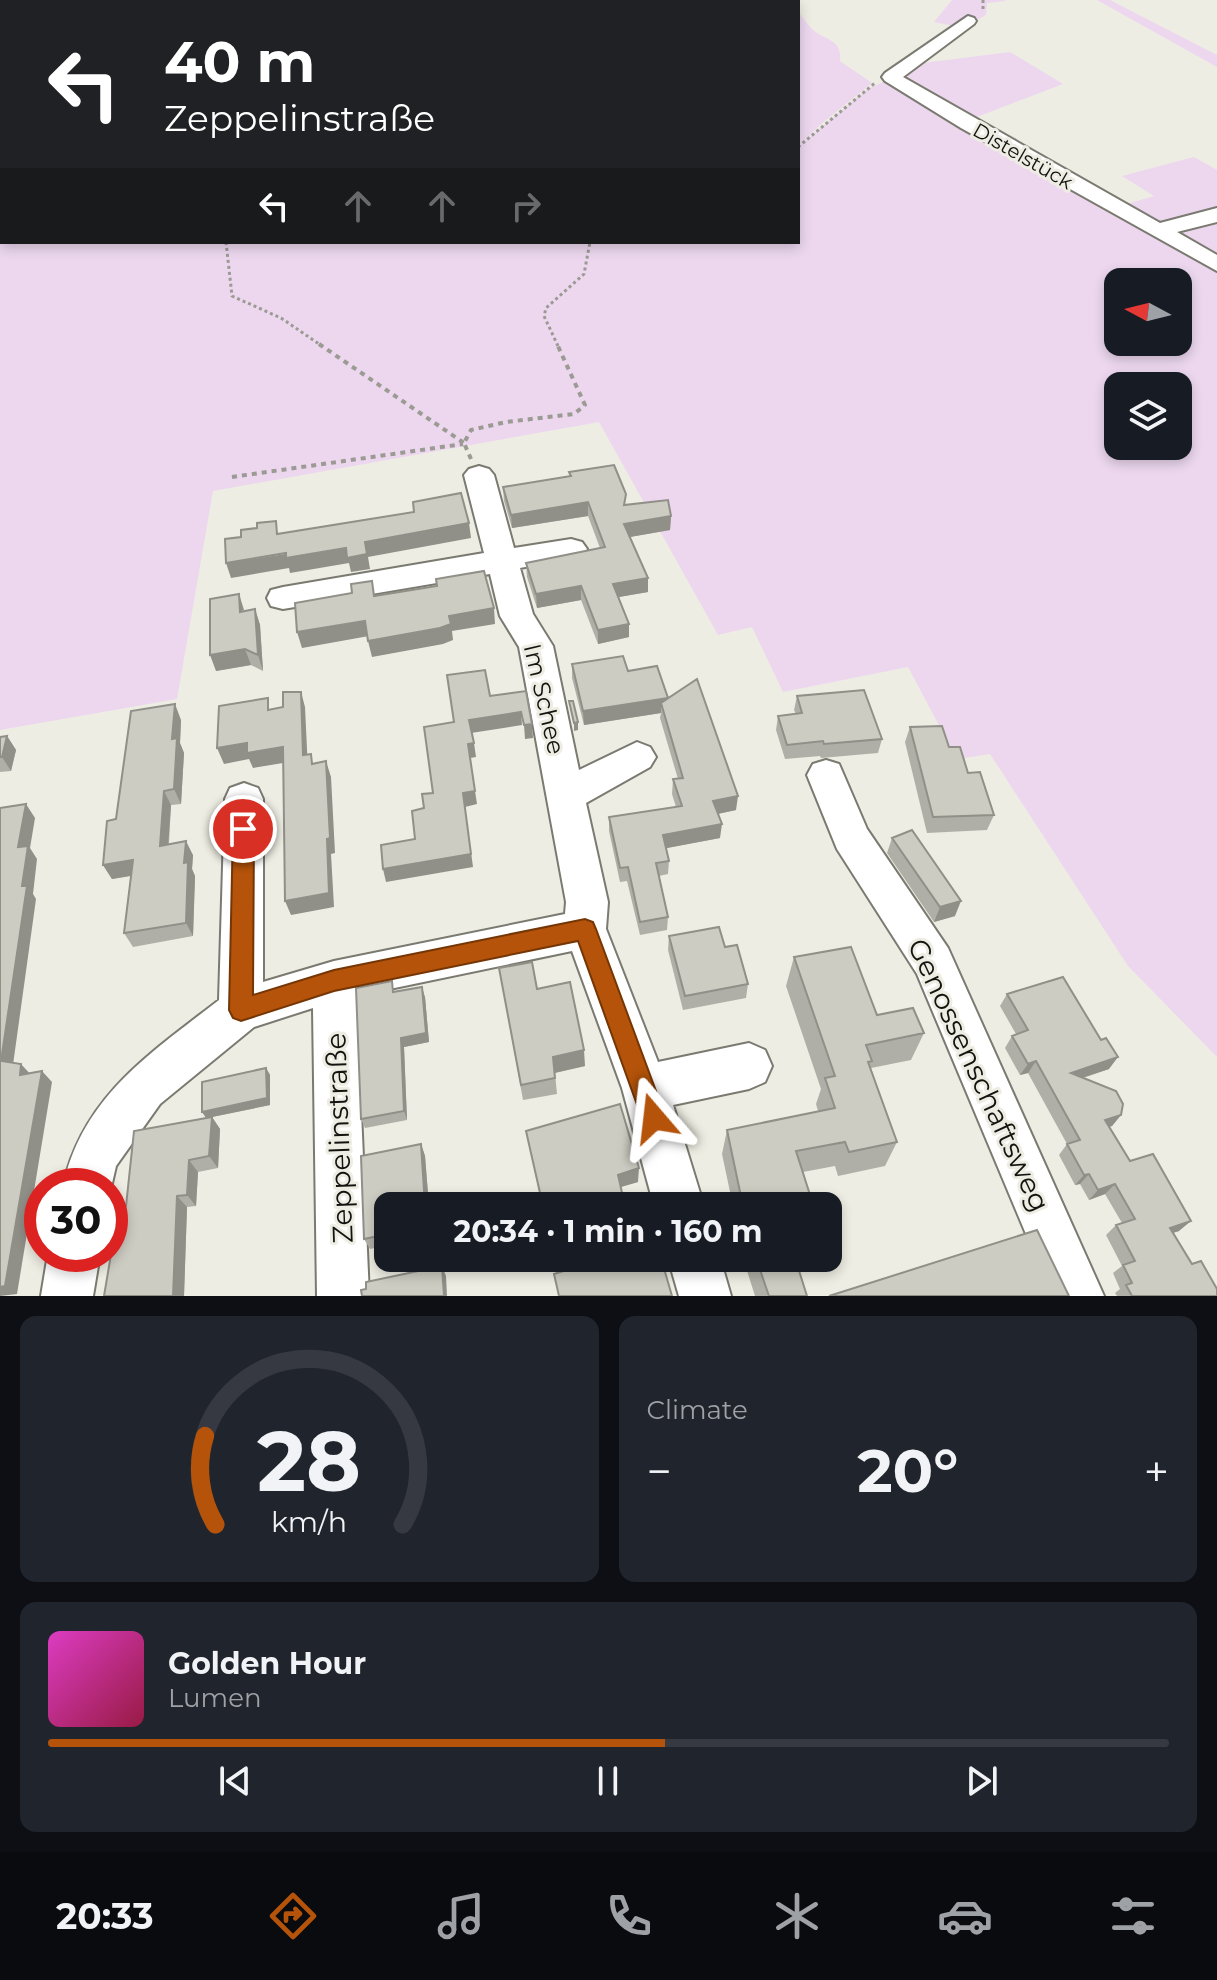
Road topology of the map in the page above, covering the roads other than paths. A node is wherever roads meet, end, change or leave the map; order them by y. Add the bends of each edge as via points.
1 (968, 21) dead end
2 (1217, 215) edge
3 (1159, 230) junction
4 (1217, 264) edge
5 (479, 475) road end
6 (571, 549) dead end
7 (504, 559) junction
8 (283, 598) dead end
9 (637, 757) dead end
10 (826, 775) dead end
11 (565, 796) junction
12 (244, 799) dead end
13 (585, 929) junction
14 (334, 981) junction
15 (241, 1010) junction
16 (749, 1066) dead end
17 (645, 1088) junction
18 (92, 1168) edge
19 (675, 1192) edge
20 (71, 1272) edge
21 (698, 1272) edge
22 (67, 1296) edge
23 (343, 1296) edge
24 (705, 1296) edge
25 (1078, 1296) edge

1 - 3 street, Distelstück via 891,77
2 - 3 street
3 - 4 street, Distelstück
5 - 7 street, Im Schee
6 - 7 street
7 - 8 street
7 - 11 street, Im Schee via 517,616 536,646
9 - 11 street
10 - 25 street, Genossenschaftsweg via 851,837 933,962
11 - 13 street, Im Schee via 587,902
12 - 15 street
13 - 14 street
13 - 17 street, Im Schee
14 - 15 street
14 - 23 street, Zeppelinstraße
15 - 18 street via 144,1088 94,1156
16 - 17 street
17 - 19 street, Im Schee
20 - 22 street
21 - 24 street

